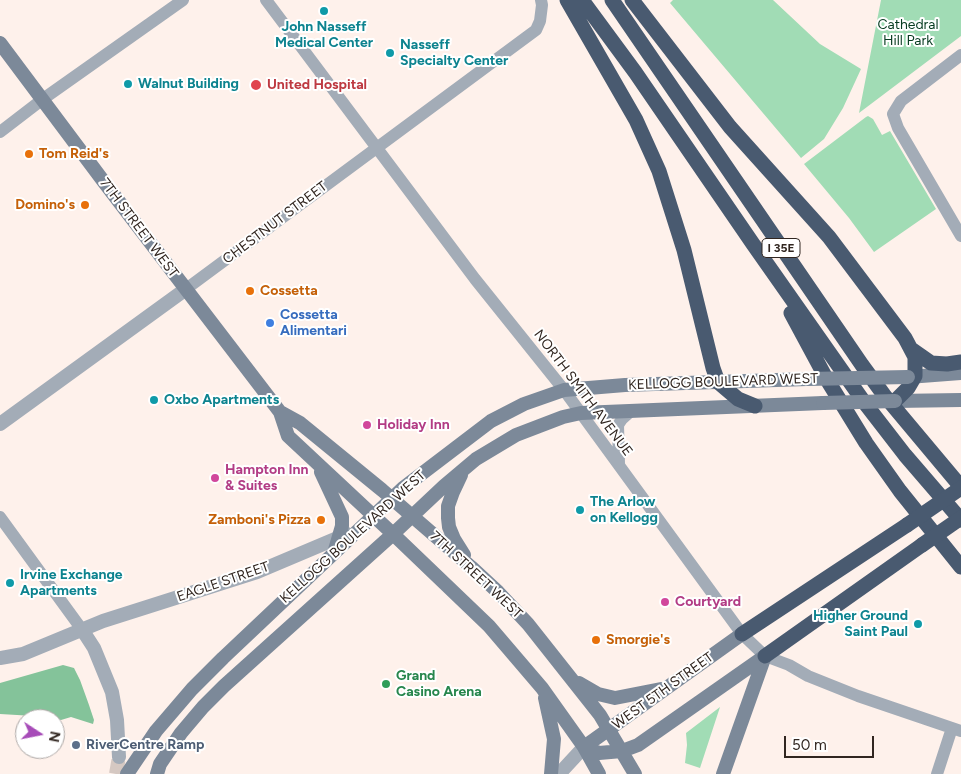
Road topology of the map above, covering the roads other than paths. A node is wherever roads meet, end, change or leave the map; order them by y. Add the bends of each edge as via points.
1 (183, 0) edge
2 (266, 0) edge
3 (540, 0) edge
4 (567, 0) edge
5 (582, 0) edge
6 (612, 0) edge
7 (632, 0) edge
8 (0, 43) edge
9 (961, 55) edge
10 (43, 99) junction
11 (0, 132) edge
12 (378, 146) junction
13 (961, 236) edge
14 (752, 244) junction
15 (186, 289) junction
16 (911, 349) junction
17 (961, 362) edge
18 (961, 373) edge
19 (911, 379) junction
20 (718, 382) junction
21 (564, 390) junction
22 (961, 400) edge
23 (895, 401) junction
24 (755, 406) junction
25 (632, 410) junction
26 (280, 412) junction
27 (581, 413) junction
28 (0, 424) edge
29 (619, 464) junction
30 (318, 465) junction
31 (464, 470) junction
32 (961, 488) edge
33 (391, 498) junction
34 (373, 516) junction
35 (0, 517) edge
36 (412, 517) junction
37 (961, 519) edge
38 (361, 527) junction
39 (393, 534) junction
40 (340, 537) junction
41 (334, 552) junction
42 (471, 567) junction
43 (961, 567) edge
44 (83, 631) junction
45 (742, 634) junction
46 (765, 656) junction
47 (0, 658) edge
48 (571, 678) junction
49 (542, 688) junction
50 (664, 689) junction
51 (609, 729) junction
52 (956, 730) edge
53 (584, 747) junction
54 (622, 752) junction
55 (119, 757) tunnel mouth
56 (127, 774) edge
57 (157, 774) edge
58 (550, 774) edge
59 (559, 774) edge
60 (599, 774) edge
61 (634, 774) edge
62 (723, 774) edge
63 (937, 774) edge

1 - 10 street
2 - 12 street, NORTH SMITH AVENUE
3 - 12 street, CHESTNUT STREET via 542,14 536,30
4 - 20 highway via 636,120 659,172 684,250
5 - 14 highway, I 35E via 636,72
6 - 32 highway, I 35E via 862,365
7 - 16 highway via 730,127 829,237
8 - 10 main road, 7TH STREET WEST
9 - 13 street via 901,101 893,114
10 - 11 street
10 - 15 main road, 7TH STREET WEST
12 - 15 street, CHESTNUT STREET
12 - 21 street, NORTH SMITH AVENUE via 475,279
14 - 37 highway, I 35E via 905,456
14 - 43 highway via 848,414 900,491
15 - 26 main road, 7TH STREET WEST
15 - 28 street, CHESTNUT STREET
16 - 17 highway via 931,363
16 - 19 highway via 915,357
18 - 19 main road, KELLOGG BOULEVARD WEST
19 - 20 main road, KELLOGG BOULEVARD WEST, bridge
19 - 23 highway
20 - 21 main road, KELLOGG BOULEVARD WEST
20 - 24 highway via 738,399
21 - 27 street, NORTH SMITH AVENUE
21 - 33 main road, KELLOGG BOULEVARD WEST via 524,404 491,421
22 - 23 main road, KELLOGG BOULEVARD WEST
23 - 24 main road, KELLOGG BOULEVARD WEST, bridge
24 - 25 main road, KELLOGG BOULEVARD WEST
25 - 27 main road, KELLOGG BOULEVARD WEST
25 - 29 street via 618,425
26 - 30 main road, 7TH STREET WEST via 288,436
26 - 33 main road, 7TH STREET WEST via 300,424
27 - 29 street, NORTH SMITH AVENUE
27 - 31 main road, KELLOGG BOULEVARD WEST via 564,416 516,435
29 - 45 street, NORTH SMITH AVENUE
30 - 34 main road, 7TH STREET WEST
30 - 40 main road via 342,517
31 - 36 main road, KELLOGG BOULEVARD WEST
31 - 42 main road via 448,506 448,518 454,539
32 - 45 highway, bridge
33 - 34 main road, KELLOGG BOULEVARD WEST
33 - 36 main road, 7TH STREET WEST
34 - 38 main road, KELLOGG BOULEVARD WEST
34 - 39 main road, 7TH STREET WEST
35 - 44 street
36 - 39 main road, KELLOGG BOULEVARD WEST
36 - 42 main road, 7TH STREET WEST
37 - 46 highway, bridge
38 - 40 street, EAGLE STREET
38 - 41 main road, KELLOGG BOULEVARD WEST
39 - 49 main road, 7TH STREET WEST via 489,626
39 - 57 main road, KELLOGG BOULEVARD WEST via 203,707 181,733
40 - 41 main road
40 - 44 street, EAGLE STREET via 257,572
41 - 56 main road, KELLOGG BOULEVARD WEST via 192,689 156,731
42 - 48 main road, 7TH STREET WEST via 528,624
44 - 47 street, EAGLE STREET via 23,654
44 - 55 street via 94,648 112,692
45 - 46 street, NORTH SMITH AVENUE
45 - 50 main road, WEST 5TH STREET
46 - 52 street via 849,692
46 - 54 main road, WEST 5TH STREET via 638,745
46 - 62 main road
48 - 50 main road via 598,694 615,698
48 - 51 main road, 7TH STREET WEST
49 - 53 main road, 7TH STREET WEST
49 - 58 main road via 554,739
50 - 51 main road, WEST 5TH STREET
51 - 53 main road, WEST 5TH STREET
51 - 54 main road, 7TH STREET WEST
52 - 63 street
53 - 54 main road via 599,753
53 - 59 street
53 - 60 main road, 7TH STREET WEST
54 - 61 main road, 7TH STREET WEST

